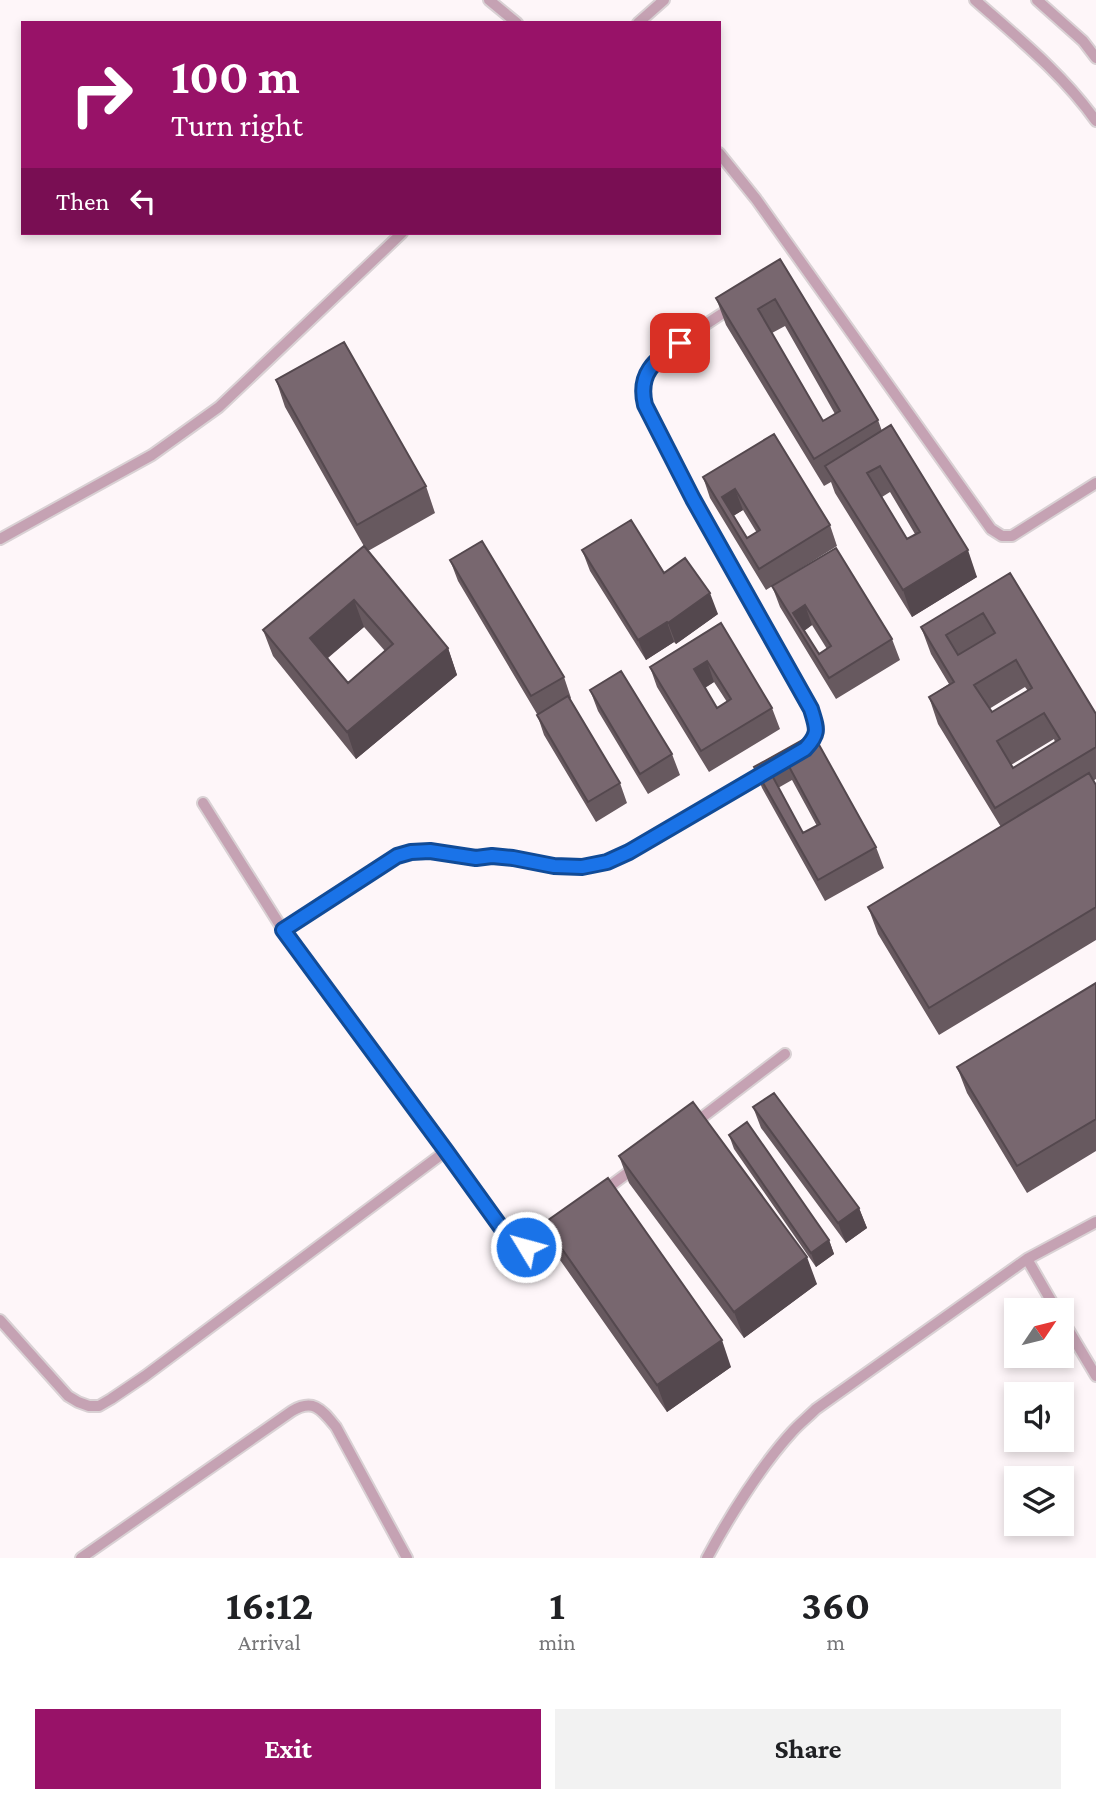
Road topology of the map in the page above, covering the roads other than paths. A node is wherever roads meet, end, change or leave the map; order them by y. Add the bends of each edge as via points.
1 (489, 0) edge
2 (664, 0) edge
3 (975, 0) edge
4 (1037, 0) edge
5 (514, 21) edge
6 (640, 21) edge
7 (1096, 58) edge
8 (1096, 121) edge
9 (721, 155) edge
10 (400, 235) edge
11 (743, 299) edge
12 (1096, 483) edge
13 (0, 539) edge
14 (793, 756) edge
15 (781, 763) edge
16 (203, 803) dead end
17 (283, 930) junction
18 (785, 1054) dead end
19 (687, 1128) edge
20 (446, 1151) junction
21 (643, 1161) edge
22 (589, 1202) edge
23 (567, 1219) edge
24 (1096, 1222) edge
25 (1027, 1259) junction
26 (1050, 1298) edge
27 (0, 1320) edge
28 (1074, 1339) edge
29 (1096, 1376) edge
30 (81, 1558) edge
31 (407, 1558) edge
32 (707, 1558) edge

1 - 5 lane
2 - 6 lane
3 - 8 lane via 1044,60
4 - 7 lane
9 - 12 lane via 991,529 1012,536
10 - 13 lane via 219,407 152,454
11 - 14 lane via 660,357 643,381 642,391 693,499 811,709 815,739
15 - 17 lane via 607,862 554,866 492,856 411,852 397,856
16 - 17 lane
17 - 20 lane
18 - 19 lane
20 - 23 lane via 519,1247 534,1243
20 - 27 lane via 99,1406 68,1396
21 - 22 lane
24 - 25 lane
25 - 26 lane
25 - 32 lane via 807,1417 761,1471
28 - 29 lane
30 - 31 lane via 301,1406 313,1405 336,1427

